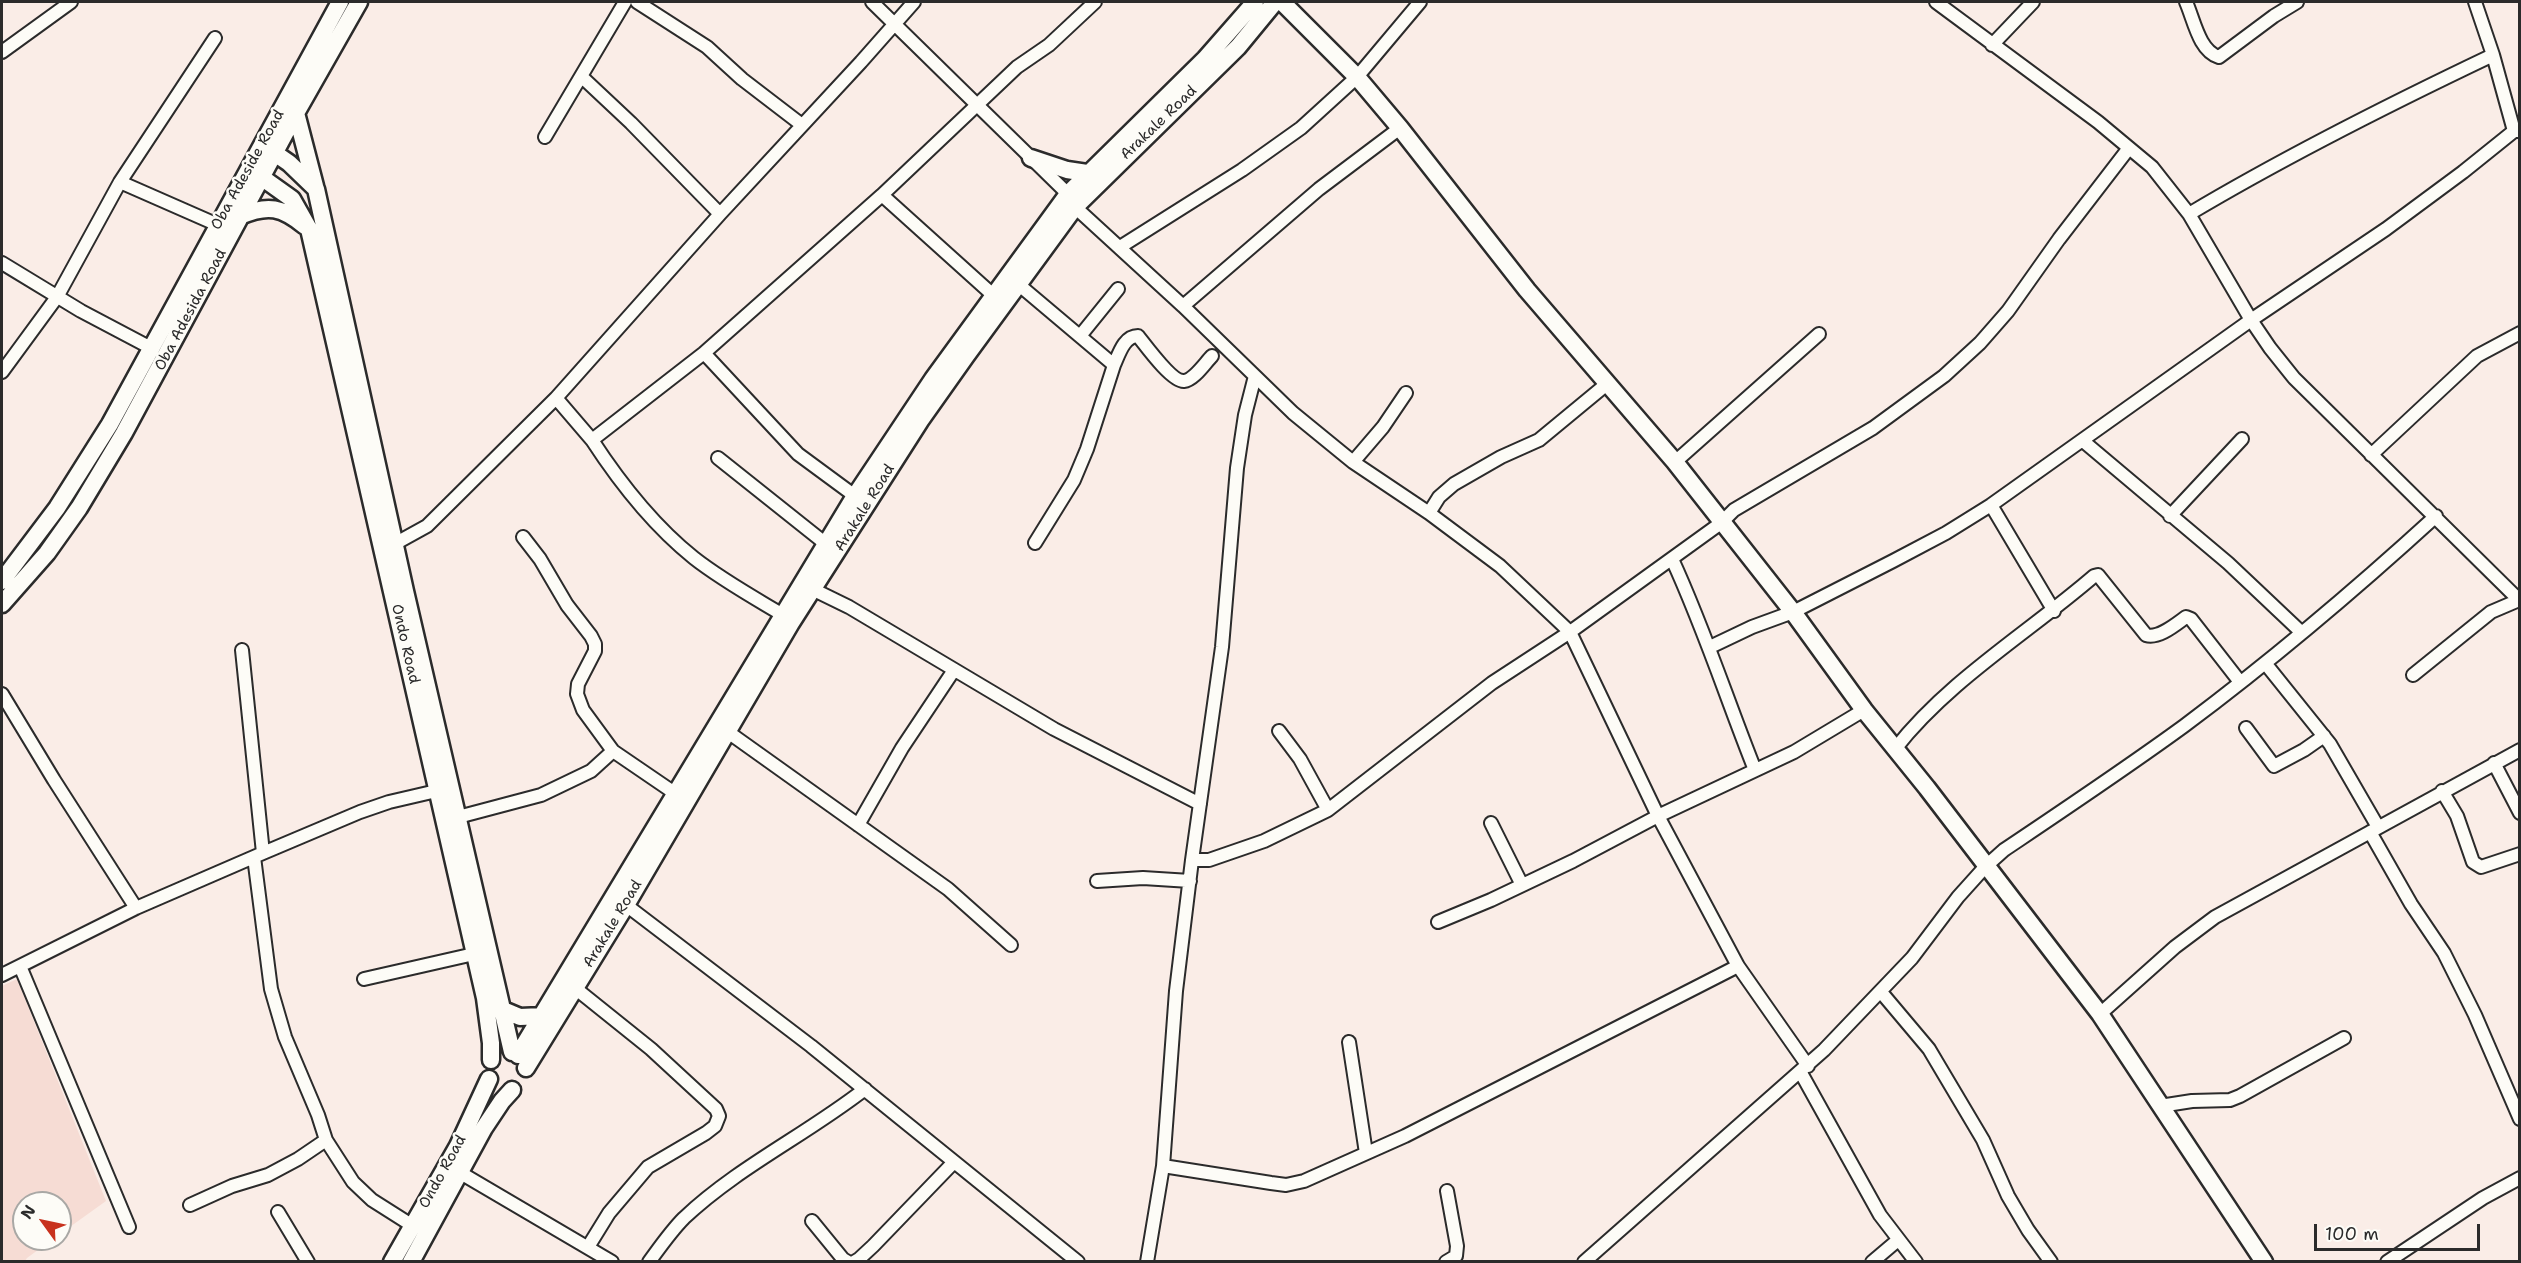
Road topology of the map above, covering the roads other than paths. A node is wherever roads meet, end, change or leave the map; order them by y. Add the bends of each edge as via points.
1 (70, 2) edge
2 (340, 2) edge
3 (359, 2) edge
4 (637, 2) edge
5 (872, 2) edge
6 (914, 2) edge
7 (1095, 2) edge
8 (1255, 2) edge
9 (1275, 2) edge
10 (1282, 2) edge
11 (1420, 2) edge
12 (1936, 2) edge
13 (2033, 2) edge
14 (2186, 2) edge
15 (2297, 2) edge
16 (2475, 2) edge
17 (621, 3) edge
18 (895, 24) junction
19 (215, 38) dead end
20 (1992, 45) junction
21 (2, 52) edge
22 (2493, 55) junction
23 (1357, 76) junction
24 (582, 77) junction
25 (1179, 94) junction
26 (976, 106) junction
27 (296, 113) junction
28 (802, 125) junction
29 (1400, 128) junction
30 (2517, 131) edge
31 (545, 137) dead end
32 (2129, 148) junction
33 (269, 150) junction
34 (1030, 158) junction
35 (256, 173) junction
36 (1087, 173) junction
37 (120, 182) junction
38 (316, 189) junction
39 (882, 195) junction
40 (1071, 200) junction
41 (720, 214) junction
42 (2190, 214) junction
43 (240, 216) junction
44 (218, 225) junction
45 (309, 229) junction
46 (1120, 247) junction
47 (2, 263) edge
48 (1018, 284) junction
49 (1118, 289) dead end
50 (993, 295) junction
51 (57, 297) junction
52 (1183, 306) junction
53 (2251, 320) junction
54 (2520, 333) edge
55 (1819, 334) dead end
56 (1080, 336) junction
57 (153, 349) junction
58 (704, 353) junction
59 (1212, 356) dead end
60 (1114, 365) junction
61 (2, 372) edge
62 (1255, 376) junction
63 (1608, 383) junction
64 (1406, 393) dead end
65 (556, 398) junction
66 (915, 417) junction
67 (2242, 439) dead end
68 (592, 440) junction
69 (2083, 441) junction
70 (2371, 455) junction
71 (718, 458) dead end
72 (1353, 462) junction
73 (1675, 462) junction
74 (855, 496) junction
75 (1991, 505) junction
76 (1428, 513) junction
77 (2170, 516) junction
78 (2436, 516) junction
79 (1721, 523) junction
80 (524, 537) dead end
81 (1035, 543) dead end
82 (826, 544) junction
83 (389, 547) junction
84 (1672, 559) junction
85 (2, 581) edge
86 (808, 587) junction
87 (2519, 601) edge
88 (2, 604) edge
89 (2054, 611) junction
90 (1792, 612) junction
91 (783, 615) junction
92 (1570, 632) junction
93 (2301, 632) junction
94 (1710, 647) junction
95 (242, 650) dead end
96 (2265, 663) junction
97 (954, 670) junction
98 (2413, 675) dead end
99 (2240, 682) junction
100 (2, 694) edge
101 (1864, 710) junction
102 (2246, 728) dead end
103 (1279, 731) dead end
104 (728, 732) junction
105 (2324, 736) junction
106 (1895, 749) junction
107 (2520, 750) edge
108 (613, 752) junction
109 (2494, 763) junction
110 (1755, 770) junction
111 (444, 789) junction
112 (2442, 791) junction
113 (676, 794) junction
114 (1200, 804) junction
115 (1328, 810) junction
116 (2520, 813) edge
117 (1658, 816) junction
118 (458, 817) junction
119 (1491, 823) dead end
120 (858, 825) junction
121 (2374, 829) junction
122 (2520, 854) edge
123 (258, 855) junction
124 (1192, 860) junction
125 (1985, 867) junction
126 (1097, 881) dead end
127 (1190, 881) junction
128 (1522, 885) junction
129 (626, 905) junction
130 (136, 908) junction
131 (1438, 922) dead end
132 (1011, 945) dead end
133 (474, 954) junction
134 (20, 966) junction
135 (1738, 966) junction
136 (2, 975) edge
137 (364, 979) dead end
138 (575, 988) junction
139 (1881, 992) junction
140 (501, 1009) junction
141 (2100, 1014) junction
142 (543, 1016) junction
143 (2344, 1038) dead end
144 (1349, 1042) dead end
145 (519, 1058) junction
146 (491, 1060) junction
147 (1804, 1069) junction
148 (489, 1079) junction
149 (865, 1089) junction
150 (512, 1090) junction
151 (2160, 1106) junction
152 (2520, 1119) edge
153 (326, 1140) junction
154 (1366, 1153) junction
155 (954, 1162) junction
156 (1163, 1166) junction
157 (459, 1172) junction
158 (2520, 1178) edge
159 (1447, 1191) dead end
160 (190, 1205) dead end
161 (278, 1212) dead end
162 (812, 1221) dead end
163 (413, 1226) junction
164 (129, 1227) dead end
165 (1898, 1240) junction
166 (588, 1247) junction
167 (308, 1262) edge
168 (393, 1262) edge
169 (411, 1262) edge
170 (612, 1262) edge
171 (649, 1262) edge
172 (848, 1262) edge
173 (854, 1262) edge
174 (1078, 1262) edge
175 (1147, 1262) edge
176 (1446, 1262) edge
177 (1584, 1262) edge
178 (1872, 1262) edge
179 (1916, 1262) edge
180 (2051, 1262) edge
181 (2264, 1262) edge
182 (2387, 1262) edge

1 - 21 street
2 - 33 main road, Oba Adeside Road
3 - 27 main road, Oba Adesida Road
4 - 28 street via 707,47
5 - 18 street
6 - 18 street
7 - 26 street
8 - 25 main road, Arakale Road
9 - 25 main road, Arakale Road via 1238,46
10 - 23 main road
11 - 23 street
12 - 20 street
13 - 20 street
14 - 15 street via 2204,48 2219,57
16 - 22 street
17 - 24 street
18 - 26 street
18 - 28 street
19 - 37 street
20 - 32 street
22 - 30 street
22 - 42 street via 2363,117
23 - 29 main road
23 - 46 street via 1301,128
24 - 31 street
24 - 41 street
25 - 36 main road, Arakale Road
25 - 40 main road, Arakale Road
26 - 34 street
26 - 39 street
27 - 33 main road, Oba Adesida Road
27 - 38 main road, Ondo Road
28 - 41 street
29 - 52 street via 1319,189
29 - 63 main road via 1527,290
30 - 53 street via 2386,229
32 - 42 street via 2152,167
32 - 79 street via 2008,311 1944,376 1873,428 1734,510
33 - 35 main road, Oba Adesida Road
33 - 38 main road
34 - 36 main road
34 - 40 street
35 - 43 main road, Oba Adesida Road
35 - 44 main road, Oba Adeside Road
35 - 45 main road, Ondo Road via 292,199
36 - 40 main road, Arakale Road
37 - 44 street
37 - 51 street
38 - 83 main road, Ondo Road
39 - 50 street
39 - 58 street
40 - 46 street
40 - 48 main road, Arakale Road
40 - 50 main road, Arakale Road
41 - 65 street
42 - 53 street
43 - 45 main road via 255,210 277,209
43 - 88 main road, Oba Adesida Road via 169,353 79,508 47,553
44 - 57 main road, Oba Adeside Road
45 - 83 main road, Ondo Road
46 - 52 street
47 - 51 street
48 - 56 street
48 - 66 main road, Arakale Road
49 - 56 street
50 - 66 main road, Arakale Road
51 - 57 street
51 - 61 street
52 - 62 street
53 - 69 street
53 - 70 street via 2294,378
54 - 70 street via 2477,356
55 - 73 street
56 - 60 street
57 - 85 main road, Oba Adeside Road via 57,508
58 - 68 street
58 - 74 street via 798,454
59 - 60 street via 1184,381 1174,378 1138,336 1132,336
60 - 81 street via 1088,449 1074,480
62 - 72 street
62 - 114 street via 1237,468 1222,647
63 - 73 main road
63 - 76 street via 1539,440 1454,484
64 - 72 street
65 - 68 street
65 - 83 street via 427,526
66 - 74 main road, Arakale Road
66 - 86 main road, Arakale Road
67 - 77 street
68 - 91 street via 642,507 693,557
69 - 75 street
69 - 77 street
70 - 78 street
71 - 82 street
72 - 76 street
73 - 79 main road
74 - 82 main road, Arakale Road
75 - 89 street
75 - 90 street via 1946,533
76 - 92 street via 1500,566
77 - 93 street via 2228,563
78 - 87 street
78 - 93 street
79 - 84 street
79 - 90 main road
80 - 108 street via 595,644 577,694 583,710
82 - 86 main road, Arakale Road
83 - 111 main road, Ondo Road
84 - 92 street
84 - 94 street
86 - 91 main road, Arakale Road
86 - 97 street
86 - 104 main road, Arakale Road
87 - 98 street via 2491,612
89 - 99 street via 2098,575 2146,634 2161,633 2186,617 2191,618
89 - 106 street via 1939,700
90 - 94 street
90 - 101 main road
91 - 113 main road, Arakale Road
92 - 115 street via 1492,683
92 - 117 street
93 - 96 street
94 - 110 street via 1719,681
95 - 123 street
96 - 99 street
96 - 105 street
97 - 114 street via 1054,729
97 - 120 street via 902,748
99 - 125 street
100 - 130 street
101 - 106 main road
101 - 110 street via 1794,752
102 - 105 street via 2274,766
103 - 115 street via 1300,759
104 - 120 street
104 - 129 main road, Arakale Road
105 - 121 street
106 - 125 main road
107 - 109 street
108 - 113 street
108 - 118 street via 591,771 541,795
109 - 112 street
109 - 116 street
110 - 117 street
111 - 118 main road, Ondo Road
111 - 123 street via 360,812
111 - 133 main road, Ondo Road
112 - 121 street
112 - 122 street via 2457,816 2477,867
113 - 142 main road, Arakale Road
114 - 124 street
115 - 124 street via 1264,841 1209,860
117 - 128 street
117 - 135 street
118 - 140 main road, Ondo Road
119 - 128 street
120 - 132 street via 948,889
121 - 141 street via 2215,917
121 - 152 street via 2411,904 2444,953
123 - 130 street
123 - 153 street via 271,989 285,1037
124 - 127 street
125 - 139 street
125 - 141 main road
126 - 127 street
127 - 156 street via 1176,991
128 - 131 street
129 - 138 main road, Arakale Road
129 - 149 street
130 - 134 street
133 - 137 street
133 - 146 main road, Ondo Road via 485,999
134 - 136 street
134 - 164 street
135 - 147 street
135 - 154 street
138 - 145 main road, Arakale Road
138 - 166 street via 651,1049 719,1116 706,1133 648,1167 609,1213
139 - 147 street
139 - 180 street via 1929,1049 1983,1140 2008,1196
140 - 142 main road via 520,1017
140 - 145 main road, Ondo Road
141 - 151 main road
142 - 145 main road, Arakale Road
143 - 151 street via 2230,1100
144 - 154 street
145 - 146 main road via 500,1052
145 - 150 main road via 523,1082
146 - 148 main road
147 - 165 street via 1880,1215
147 - 177 street
148 - 150 main road via 498,1089
148 - 163 main road, Ondo Road via 458,1146
149 - 155 street
149 - 171 street via 831,1116 715,1192 683,1220
150 - 157 main road, Ondo Road
151 - 181 main road
153 - 160 street via 267,1175
153 - 163 street via 353,1182 372,1200
154 - 156 street via 1286,1185
155 - 173 street
155 - 174 street
156 - 175 street
157 - 166 street
157 - 169 main road, Ondo Road
158 - 182 street
159 - 176 street via 1457,1246 1456,1256
161 - 167 street
162 - 172 street
163 - 168 main road, Ondo Road
165 - 178 street
165 - 179 street
166 - 170 street

